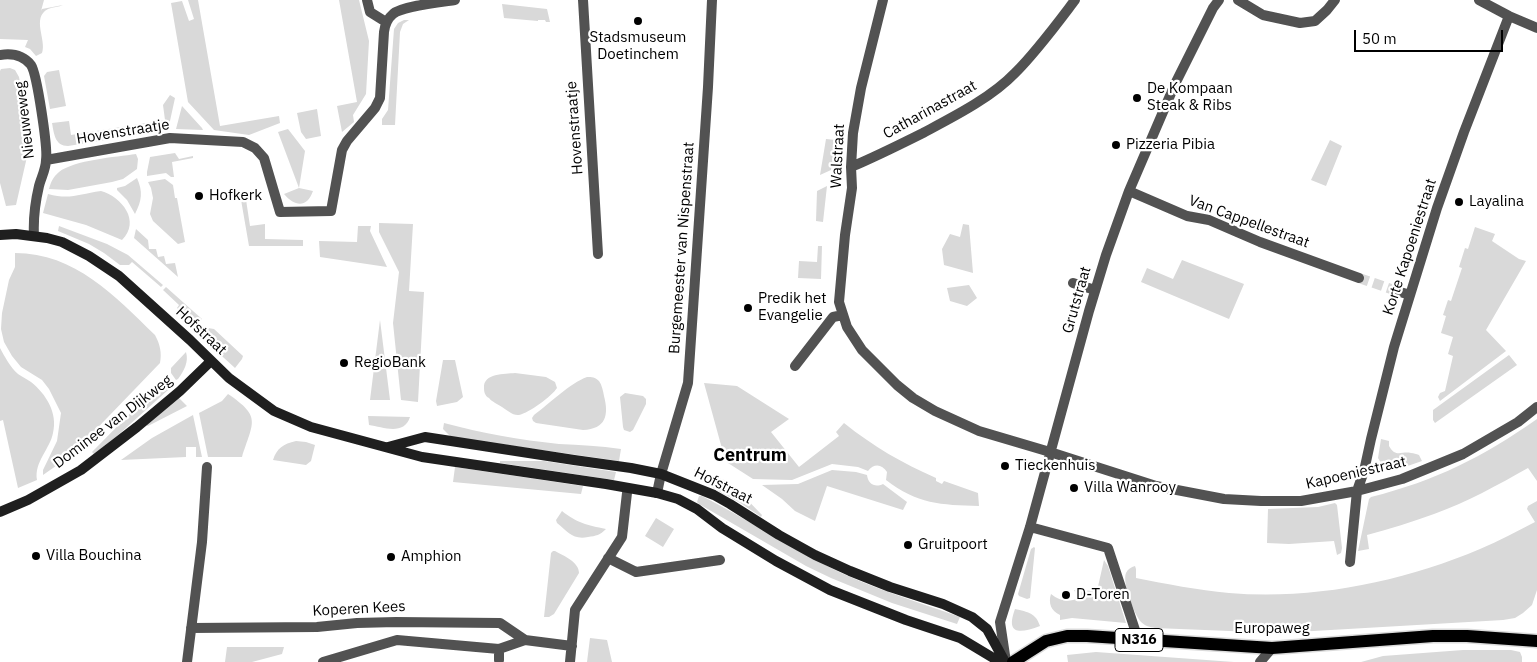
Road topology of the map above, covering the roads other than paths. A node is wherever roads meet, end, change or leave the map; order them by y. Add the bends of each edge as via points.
1 (367, 0) edge
2 (455, 0) edge
3 (583, 0) edge
4 (712, 0) edge
5 (883, 0) edge
6 (1075, 0) edge
7 (1219, 0) edge
8 (1238, 0) edge
9 (1335, 0) edge
10 (1479, 0) edge
11 (1509, 16) junction
12 (386, 22) junction
13 (1537, 28) edge
14 (0, 55) edge
15 (46, 160) junction
16 (851, 167) junction
17 (1129, 191) junction
18 (0, 235) edge
19 (34, 236) junction
20 (598, 254) dead end
21 (1359, 278) tunnel mouth
22 (1073, 283) dead end
23 (1095, 290) junction
24 (1398, 291) tunnel mouth
25 (1410, 295) junction
26 (843, 315) junction
27 (211, 361) junction
28 (795, 366) dead end
29 (1537, 406) edge
30 (387, 447) junction
31 (1050, 452) junction
32 (207, 467) dead end
33 (661, 474) junction
34 (1357, 491) junction
35 (627, 493) dead end
36 (658, 493) junction
37 (0, 512) edge
38 (1030, 527) junction
39 (608, 558) junction
40 (720, 560) dead end
41 (1350, 562) dead end
42 (1000, 622) junction
43 (191, 628) junction
44 (987, 629) junction
45 (525, 640) junction
46 (1138, 640) junction
47 (1537, 640) edge
48 (572, 646) junction
49 (1272, 648) junction
50 (499, 649) junction
51 (499, 660) dead end
52 (187, 662) edge
53 (323, 662) edge
54 (570, 662) edge
55 (1000, 662) edge
56 (1006, 662) edge
57 (1013, 662) edge
58 (1260, 662) edge

1 - 12 street via 370,12
2 - 12 street via 402,9
3 - 20 street, Hovenstraatje
4 - 33 street, Burgemeester van Nispenstraat via 688,383
5 - 16 street, Walstraat via 852,133
6 - 16 street, Catharinastraat via 1014,74 984,98 952,118
7 - 17 street, Grutstraat via 1175,84
8 - 9 street via 1263,15 1300,23 1314,21
10 - 11 street
11 - 13 street
11 - 25 street, Korte Kapoeniestraat via 1466,126
12 - 15 street, Hovenstraatje via 380,98 342,150 331,211 280,212 264,158 243,142 170,138
14 - 15 street, Nieuweweg via 15,54 23,58 34,72
15 - 19 street, Nieuweweg via 33,218
16 - 26 street, Walstraat via 852,188 839,302
17 - 21 street, Van Cappellestraat via 1187,216 1209,220
17 - 23 street, Grutstraat
18 - 19 street, Hofstraat
19 - 27 street, Hofstraat via 76,248 118,276
22 - 23 street
23 - 31 street, Grutstraat
24 - 25 street
25 - 34 street, Korte Kapoeniestraat
26 - 28 street via 833,316
26 - 31 street, Walstraat via 862,350 913,398 979,431
27 - 30 street, Hofstraat via 274,411 311,427
27 - 37 street, Dominee van Dijkweg via 166,403 81,470
29 - 34 street, Kapoeniestraat via 1518,422 1463,454 1402,479
30 - 33 street, Hofstraat via 425,437
30 - 36 street, Hofstraat via 422,457
31 - 34 street, Kapoeniestraat via 1156,486 1224,499 1301,501
31 - 38 street, Grutstraat
32 - 43 street
33 - 36 street, Burgemeester van Nispenstraat
33 - 44 street, Hofstraat via 714,495 815,555 890,587 943,604 972,617
34 - 41 street, Korte Kapoeniestraat
35 - 39 street via 622,536
36 - 55 street, Hofstraat via 697,509 776,561 830,590 960,638
38 - 42 street, Grutstraat
38 - 46 street via 1108,548
39 - 40 street via 636,572
39 - 48 street via 575,610
42 - 44 street
42 - 56 street, Grutstraat
43 - 45 street, Koperen Kees via 317,627 396,622 500,623
43 - 52 street
44 - 56 street, Hofstraat
45 - 48 street, Koperen Kees
45 - 50 street, Koperen Kees
46 - 49 main road, Europaweg / N316
46 - 57 main road, Europaweg / N316 via 1062,637 1046,640
47 - 49 main road, Europaweg / N316 via 1433,636
48 - 54 street
49 - 58 street
50 - 51 street
50 - 53 street, Koperen Kees via 397,640

